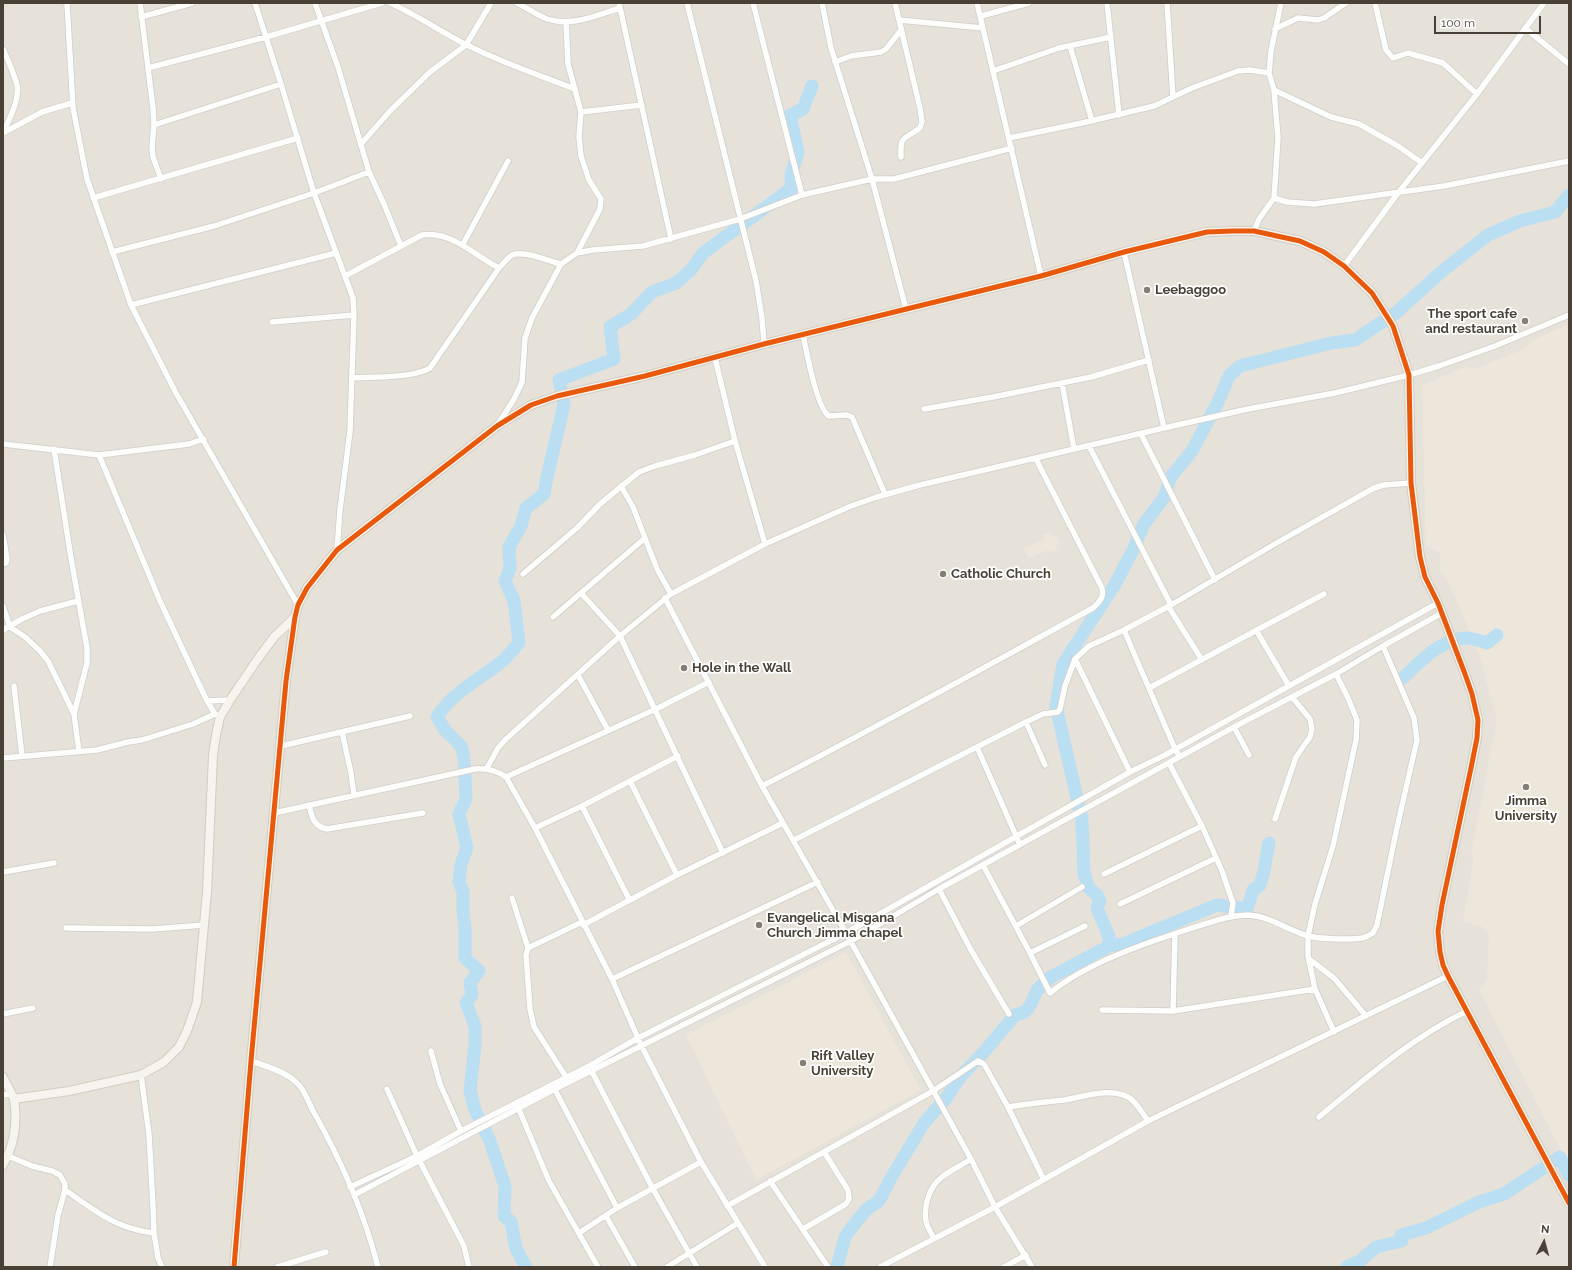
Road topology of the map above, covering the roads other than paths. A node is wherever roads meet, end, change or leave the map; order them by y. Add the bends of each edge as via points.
1 (67, 3) edge
2 (140, 3) edge
3 (192, 3) edge
4 (255, 3) edge
5 (315, 3) edge
6 (382, 3) edge
7 (390, 3) edge
8 (491, 3) edge
9 (516, 3) edge
10 (687, 3) edge
11 (753, 3) edge
12 (822, 3) edge
13 (895, 3) edge
14 (977, 3) edge
15 (1029, 3) edge
16 (1107, 3) edge
17 (1167, 3) edge
18 (1281, 3) edge
19 (1346, 3) edge
20 (1375, 3) edge
21 (1544, 3) edge
22 (1021, 4) edge
23 (620, 5) edge
24 (981, 16) junction
25 (141, 17) junction
26 (321, 20) junction
27 (899, 20) junction
28 (566, 22) junction
29 (983, 28) junction
30 (1525, 28) junction
31 (1275, 29) junction
32 (901, 30) junction
33 (266, 37) junction
34 (1111, 37) junction
35 (466, 45) junction
36 (1070, 46) junction
37 (3, 49) edge
38 (835, 62) junction
39 (1569, 64) edge
40 (148, 68) junction
41 (993, 71) junction
42 (1269, 73) junction
43 (281, 84) junction
44 (575, 89) junction
45 (1274, 90) junction
46 (1476, 94) junction
47 (1173, 97) junction
48 (72, 103) junction
49 (642, 105) junction
50 (581, 112) junction
51 (1119, 115) junction
52 (1092, 121) junction
53 (154, 125) junction
54 (3, 133) edge
55 (298, 138) junction
56 (1009, 138) junction
57 (361, 144) junction
58 (1012, 148) junction
59 (901, 157) dead end
60 (508, 161) dead end
61 (1569, 161) edge
62 (1422, 163) junction
63 (369, 172) junction
64 (160, 179) junction
65 (872, 179) junction
66 (1398, 192) junction
67 (314, 193) junction
68 (802, 195) junction
69 (93, 198) junction
70 (1274, 198) junction
71 (740, 219) junction
72 (1254, 231) junction
73 (671, 238) junction
74 (463, 244) junction
75 (402, 246) junction
76 (112, 252) junction
77 (1124, 252) junction
78 (336, 253) junction
79 (577, 253) junction
80 (561, 264) junction
81 (1344, 266) junction
82 (499, 268) junction
83 (345, 276) junction
84 (1041, 276) junction
85 (131, 305) junction
86 (906, 309) junction
87 (354, 315) junction
88 (1569, 316) edge
89 (272, 322) dead end
90 (803, 334) junction
91 (764, 344) junction
92 (715, 358) junction
93 (1149, 360) junction
94 (1409, 375) junction
95 (352, 378) junction
96 (1062, 383) junction
97 (924, 410) dead end
98 (497, 426) junction
99 (1164, 428) junction
100 (1141, 434) junction
101 (204, 439) junction
102 (735, 441) junction
103 (3, 444) edge
104 (1089, 446) junction
105 (54, 449) junction
106 (1074, 449) junction
107 (99, 455) junction
108 (1036, 459) junction
109 (1411, 483) junction
110 (621, 486) junction
111 (885, 494) junction
112 (3, 535) edge
113 (645, 538) junction
114 (765, 544) junction
115 (337, 550) junction
116 (3, 564) edge
117 (523, 574) dead end
118 (1215, 580) junction
119 (581, 593) junction
120 (671, 594) junction
121 (1324, 594) dead end
122 (665, 598) junction
123 (78, 601) junction
124 (1438, 603) junction
125 (298, 605) junction
126 (1170, 605) junction
127 (3, 606) edge
128 (1443, 615) junction
129 (295, 617) junction
130 (553, 617) dead end
131 (10, 627) junction
132 (3, 630) edge
133 (1124, 630) junction
134 (1256, 630) junction
135 (620, 636) junction
136 (1383, 646) junction
137 (1075, 659) junction
138 (1202, 660) junction
139 (1336, 674) junction
140 (578, 675) junction
141 (708, 682) junction
142 (14, 686) dead end
143 (1289, 686) junction
144 (1149, 688) junction
145 (1292, 697) junction
146 (230, 700) junction
147 (207, 701) junction
148 (656, 709) junction
149 (74, 714) junction
150 (218, 715) junction
151 (410, 716) dead end
152 (1026, 722) junction
153 (1234, 727) junction
154 (608, 730) junction
155 (342, 732) junction
156 (281, 746) junction
157 (977, 748) junction
158 (1175, 749) junction
159 (79, 752) junction
160 (1249, 755) dead end
161 (22, 756) junction
162 (678, 756) junction
163 (1180, 757) junction
164 (3, 758) edge
165 (1169, 764) junction
166 (1045, 765) dead end
167 (487, 768) junction
168 (1130, 772) junction
169 (506, 777) junction
170 (630, 781) junction
171 (762, 786) junction
172 (354, 795) junction
173 (309, 805) junction
174 (582, 806) junction
175 (274, 813) junction
176 (423, 813) dead end
177 (1275, 819) dead end
178 (783, 823) junction
179 (1202, 826) junction
180 (535, 828) junction
181 (1016, 836) junction
182 (794, 840) junction
183 (1020, 845) junction
184 (723, 853) junction
185 (1216, 858) junction
186 (54, 863) dead end
187 (982, 865) junction
188 (3, 872) edge
189 (1104, 874) dead end
190 (677, 875) junction
191 (818, 882) junction
192 (1082, 888) dead end
193 (939, 889) junction
194 (512, 898) dead end
195 (629, 899) junction
196 (1120, 904) dead end
197 (1231, 916) junction
198 (582, 924) junction
199 (204, 925) junction
200 (1016, 926) junction
201 (1085, 926) dead end
202 (66, 928) dead end
203 (846, 933) junction
204 (1175, 934) junction
205 (1308, 936) junction
206 (851, 941) junction
207 (528, 948) junction
208 (1030, 953) junction
209 (1309, 959) junction
210 (1448, 976) junction
211 (612, 979) junction
212 (1315, 989) junction
213 (33, 1008) dead end
214 (1102, 1010) dead end
215 (1173, 1011) junction
216 (1467, 1011) junction
217 (3, 1014) edge
218 (1009, 1014) dead end
219 (1366, 1016) junction
220 (1334, 1032) junction
221 (638, 1038) junction
222 (641, 1045) junction
223 (431, 1051) dead end
224 (251, 1061) junction
225 (590, 1068) junction
226 (141, 1075) junction
227 (3, 1077) edge
228 (568, 1080) junction
229 (553, 1086) junction
230 (387, 1089) dead end
231 (933, 1091) junction
232 (9, 1096) edge
233 (515, 1103) junction
234 (1008, 1107) junction
235 (519, 1108) junction
236 (1319, 1117) dead end
237 (1148, 1121) junction
238 (461, 1131) junction
239 (824, 1152) junction
240 (8, 1156) junction
241 (419, 1158) junction
242 (971, 1159) junction
243 (701, 1162) junction
244 (3, 1165) edge
245 (1044, 1180) junction
246 (770, 1181) junction
247 (350, 1187) junction
248 (652, 1189) junction
249 (66, 1190) junction
250 (354, 1195) junction
251 (1569, 1203) edge
252 (727, 1206) junction
253 (996, 1207) junction
254 (617, 1208) junction
255 (606, 1216) junction
256 (738, 1223) junction
257 (803, 1229) junction
258 (154, 1233) junction
259 (579, 1233) junction
260 (934, 1239) junction
261 (326, 1252) dead end
262 (689, 1254) junction
263 (1026, 1255) junction
264 (50, 1267) edge
265 (162, 1267) edge
266 (234, 1267) edge
267 (277, 1267) edge
268 (378, 1267) edge
269 (469, 1267) edge
270 (598, 1267) edge
271 (635, 1267) edge
272 (667, 1267) edge
273 (697, 1267) edge
274 (765, 1267) edge
275 (828, 1267) edge
276 (880, 1267) edge
277 (1004, 1267) edge
278 (1032, 1267) edge

1 - 48 street
2 - 25 street
3 - 25 street
4 - 33 street
5 - 26 street
6 - 26 street
7 - 35 street via 411,12
8 - 35 street
9 - 28 street via 547,18
10 - 71 street
11 - 68 street
12 - 38 street
13 - 27 street
14 - 24 street
15 - 22 street
16 - 34 street
17 - 47 street
18 - 31 street
19 - 31 street via 1324,18 1298,18
20 - 46 street via 1386,50 1390,56 1398,58 1408,53 1444,63
21 - 30 street
22 - 24 street
23 - 28 street via 578,21
23 - 49 street
24 - 29 street
25 - 40 street
26 - 33 street
26 - 57 street
27 - 29 street
27 - 32 street
28 - 44 street via 568,64
29 - 41 street
30 - 39 street
30 - 46 street
31 - 42 street
32 - 38 street via 886,49 880,52 851,56
32 - 59 street via 922,122 920,128 900,143
33 - 40 street
33 - 43 street
34 - 36 street
34 - 51 street
35 - 44 street via 507,64
35 - 57 street via 430,72
36 - 41 street
36 - 52 street
37 - 54 street via 17,85 13,109
38 - 65 street
40 - 53 street
41 - 56 street
42 - 45 street
42 - 47 street via 1238,71
43 - 53 street
43 - 55 street
44 - 50 street
45 - 62 street via 1331,117 1359,124
45 - 70 street via 1278,138
46 - 62 street
47 - 51 street via 1154,106
48 - 54 street via 42,112
48 - 69 street
49 - 50 street
49 - 73 street
50 - 79 street via 581,156 589,180 601,199 600,209
51 - 52 street
52 - 56 street
53 - 64 street via 152,146
55 - 64 street
55 - 67 street
56 - 58 street
57 - 63 street
58 - 65 street via 894,179
58 - 84 street
60 - 74 street
61 - 66 street via 1444,186
62 - 66 street
63 - 67 street
63 - 75 street
64 - 69 street
65 - 68 street
65 - 86 street
66 - 70 street via 1314,204 1287,202
66 - 81 street
67 - 76 street via 214,226
67 - 78 street
68 - 71 street
69 - 76 street
70 - 72 street
71 - 73 street
71 - 91 street via 756,281
72 - 77 street via 1207,232
72 - 81 street via 1300,241 1324,252
73 - 79 street via 643,246
74 - 75 street via 431,234 422,235
74 - 82 street
75 - 83 street
76 - 85 street
77 - 84 street
77 - 93 street
78 - 83 street
78 - 85 street
79 - 80 street
80 - 82 street via 521,253 512,255
80 - 98 street via 532,318 525,338 522,382
81 - 94 street via 1374,295 1393,326
82 - 95 street via 430,368 422,372 401,375
83 - 87 street via 353,298
84 - 86 street
85 - 101 street via 176,393
86 - 90 street
87 - 89 street
87 - 95 street
88 - 94 street via 1496,346
90 - 91 street
90 - 111 street via 813,380 824,410 829,416 852,417
91 - 92 street
92 - 98 street via 557,396 531,405
92 - 102 street
93 - 96 street
93 - 99 street
94 - 99 street
94 - 109 street
95 - 115 street via 350,432
96 - 97 street
96 - 106 street
98 - 115 street
99 - 100 street
100 - 104 street
100 - 118 street
101 - 107 street via 189,444
101 - 125 street
102 - 110 street via 655,466 640,472
102 - 114 street
103 - 105 street
104 - 106 street
104 - 126 street
105 - 107 street
105 - 123 street
106 - 108 street
107 - 147 street via 160,601
108 - 111 street
108 - 171 street via 1102,588 1101,600 1093,608 914,707
109 - 118 street via 1374,488
109 - 124 street via 1420,557 1425,577
110 - 113 street via 633,507
110 - 117 street
111 - 114 street
112 - 116 street via 7,559
113 - 119 street
113 - 120 street via 657,569
114 - 120 street
115 - 125 street via 307,588
118 - 126 street
119 - 130 street
119 - 135 street
120 - 122 street
121 - 134 street
122 - 135 street
122 - 141 street
123 - 131 street via 40,611
123 - 149 street via 87,648 87,663
124 - 128 street
124 - 143 street
125 - 129 street
126 - 133 street
126 - 138 street
127 - 131 street
128 - 136 street
128 - 210 street via 1472,694 1478,720 1477,738 1438,931 1440,952
129 - 146 street via 274,637
129 - 156 street via 286,681
131 - 132 street
131 - 149 street via 25,637 48,661
133 - 137 street via 1089,646
133 - 144 street
134 - 138 street
134 - 143 street
135 - 140 street
135 - 148 street
136 - 139 street
136 - 205 street via 1414,718 1417,740 1377,925 1373,934 1362,938
137 - 152 street via 1058,712 1043,714
137 - 168 street
138 - 144 street
139 - 145 street
139 - 205 street via 1356,720 1356,740 1333,846
140 - 154 street
140 - 167 street via 505,740
141 - 148 street
141 - 171 street
142 - 161 street
143 - 158 street
144 - 158 street
145 - 153 street
145 - 177 street via 1310,719 1312,729 1310,737 1296,758
146 - 147 street
146 - 150 street
147 - 150 street
148 - 154 street
148 - 162 street
149 - 159 street
150 - 159 street via 142,740
150 - 199 street via 213,755
151 - 155 street
152 - 157 street
152 - 166 street
153 - 160 street
153 - 163 street
154 - 169 street
155 - 156 street
155 - 172 street
156 - 175 street
157 - 181 street
157 - 182 street
158 - 163 street
158 - 168 street
159 - 161 street
161 - 164 street
162 - 170 street
162 - 184 street
163 - 165 street
165 - 179 street
165 - 183 street
167 - 169 street
167 - 172 street via 475,768
168 - 181 street
169 - 180 street
170 - 174 street
170 - 190 street
171 - 178 street
172 - 173 street
173 - 175 street
173 - 176 street via 315,823 327,829
174 - 180 street
174 - 195 street
175 - 224 street
178 - 182 street
178 - 184 street
179 - 185 street
179 - 189 street
180 - 198 street
181 - 183 street
181 - 203 street
182 - 191 street
183 - 187 street
184 - 190 street
185 - 196 street
185 - 197 street via 1233,903
186 - 188 street
187 - 193 street
187 - 200 street
190 - 195 street
191 - 203 street
191 - 211 street
192 - 200 street
193 - 206 street
193 - 218 street
194 - 207 street
195 - 198 street
197 - 204 street
197 - 205 street via 1249,915
198 - 207 street
198 - 211 street
199 - 202 street via 153,929
199 - 226 street via 197,1002 187,1031 178,1047 164,1062
200 - 208 street
201 - 208 street
203 - 206 street
203 - 221 street
204 - 208 street via 1100,962 1064,982 1050,994
204 - 215 street
205 - 209 street
206 - 222 street
206 - 231 street
207 - 228 street via 526,955 530,1009 534,1027
209 - 212 street
209 - 219 street via 1334,978
210 - 216 street
210 - 219 street
211 - 221 street
212 - 215 street
212 - 220 street
213 - 217 street
214 - 215 street
216 - 236 street via 1441,1023 1392,1056
216 - 251 street
219 - 220 street
220 - 237 street
221 - 222 street
221 - 225 street
222 - 225 street
222 - 243 street
223 - 238 street via 440,1084
224 - 247 street via 278,1071 297,1083 326,1132
224 - 266 street
225 - 228 street
225 - 248 street
226 - 232 street via 69,1091
226 - 258 street via 149,1134
227 - 232 street
228 - 229 street
229 - 233 street
229 - 235 street
229 - 254 street
230 - 241 street
231 - 234 street via 975,1062 984,1064
231 - 239 street
231 - 242 street
232 - 240 street via 15,1117 14,1137
233 - 235 street
233 - 238 street
234 - 237 street via 1111,1093 1126,1096 1134,1101
234 - 245 street
235 - 241 street
235 - 259 street via 549,1181
237 - 245 street
238 - 241 street
239 - 246 street
239 - 257 street via 848,1190 849,1199 846,1204
240 - 244 street
240 - 249 street via 60,1175
241 - 247 street
241 - 250 street
241 - 269 street via 464,1246
242 - 253 street
242 - 260 street via 942,1177 931,1192 925,1216
243 - 248 street
243 - 252 street
245 - 253 street
246 - 252 street
246 - 257 street
247 - 250 street
248 - 254 street
248 - 262 street
249 - 258 street via 113,1222 138,1231
249 - 264 street via 58,1215
250 - 268 street
252 - 256 street
253 - 260 street
253 - 263 street
254 - 255 street
255 - 259 street
255 - 271 street
256 - 262 street
256 - 274 street
257 - 275 street
258 - 265 street
259 - 270 street
260 - 276 street
261 - 267 street
262 - 272 street
262 - 273 street
263 - 277 street
263 - 278 street

